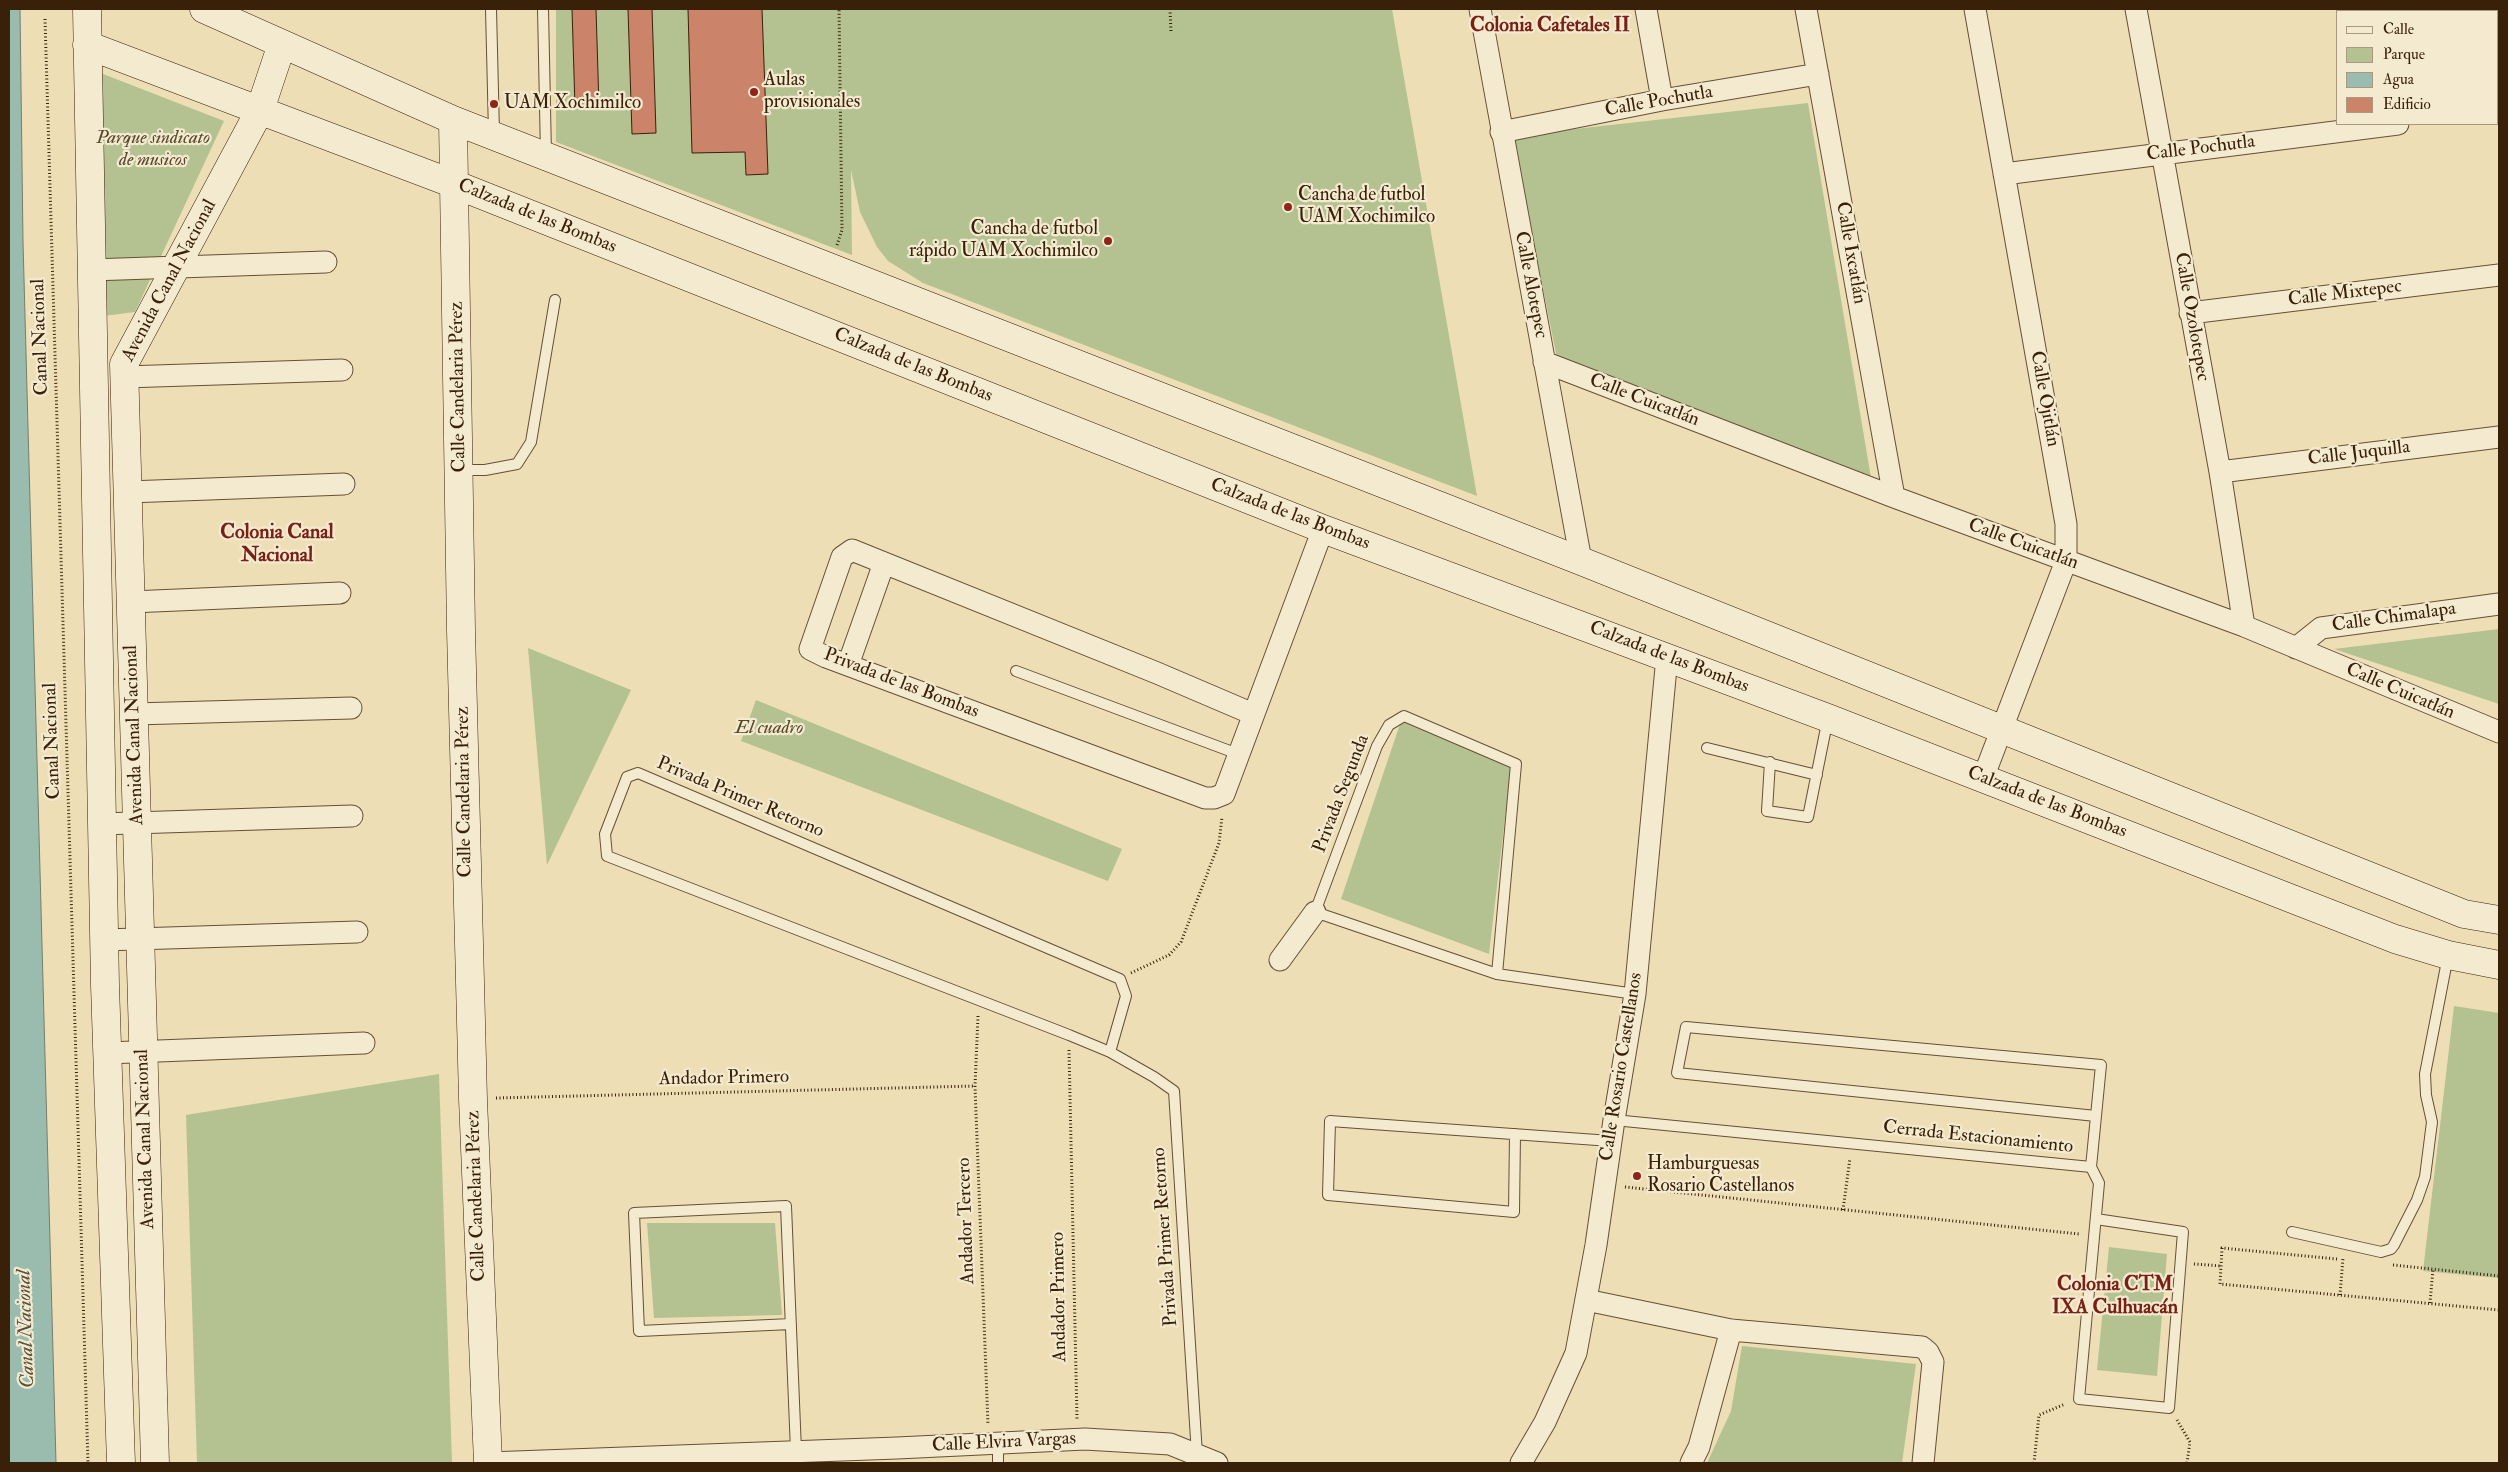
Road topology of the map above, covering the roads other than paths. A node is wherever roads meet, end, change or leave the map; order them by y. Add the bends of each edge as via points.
1 (87, 9) edge
2 (204, 9) edge
3 (491, 9) edge
4 (543, 9) edge
5 (1480, 9) edge
6 (1646, 9) edge
7 (1806, 9) edge
8 (1975, 9) edge
9 (2136, 9) edge
10 (282, 44) junction
11 (88, 45) junction
12 (1818, 74) junction
13 (1662, 100) junction
14 (260, 110) junction
15 (453, 120) junction
16 (2390, 125) edge
17 (1501, 132) junction
18 (494, 136) junction
19 (2161, 154) junction
20 (546, 156) junction
21 (2004, 174) junction
22 (454, 184) junction
23 (326, 262) dead end
24 (175, 268) junction
25 (91, 270) junction
26 (2499, 275) edge
27 (555, 300) dead end
28 (2190, 313) junction
29 (1544, 362) junction
30 (342, 370) dead end
31 (124, 377) junction
32 (2499, 437) edge
33 (460, 470) junction
34 (2220, 472) junction
35 (344, 484) dead end
36 (128, 492) junction
37 (1894, 497) junction
38 (1323, 529) junction
39 (1581, 561) junction
40 (2066, 561) junction
41 (884, 563) junction
42 (340, 593) dead end
43 (131, 602) junction
44 (2499, 604) edge
45 (2244, 626) junction
46 (2296, 648) junction
47 (1667, 657) junction
48 (848, 665) junction
49 (1016, 672) dead end
50 (351, 708) dead end
51 (134, 714) junction
52 (1253, 714) junction
53 (1828, 718) junction
54 (2002, 729) junction
55 (2499, 732) edge
56 (1707, 748) dead end
57 (1238, 754) junction
58 (1770, 762) junction
59 (1817, 775) junction
60 (1983, 778) junction
61 (352, 816) dead end
62 (137, 823) junction
63 (102, 824) junction
64 (1315, 912) junction
65 (2499, 920) edge
66 (357, 932) dead end
67 (104, 940) junction
68 (140, 940) junction
69 (2448, 955) junction
70 (1280, 960) dead end
71 (2499, 965) edge
72 (1498, 974) junction
73 (1635, 994) junction
74 (364, 1043) dead end
75 (143, 1051) junction
76 (1110, 1052) junction
77 (107, 1053) junction
78 (2096, 1116) junction
79 (1614, 1120) junction
80 (1515, 1134) junction
81 (1611, 1141) junction
82 (2091, 1167) junction
83 (2096, 1219) junction
84 (2292, 1232) dead end
85 (1586, 1300) junction
86 (790, 1324) junction
87 (1731, 1330) junction
88 (995, 1450) edge
89 (796, 1451) junction
90 (1197, 1455) junction
91 (121, 1463) edge
92 (155, 1463) edge
93 (488, 1463) edge
94 (1217, 1463) edge
95 (1521, 1463) edge
96 (1691, 1463) edge
97 (1923, 1463) edge

1 - 11 main road, Avenida Canal Nacional
2 - 10 main road via 247,23
3 - 18 lane
4 - 20 lane
5 - 17 street, Calle Alotepec
6 - 13 street
7 - 12 street, Calle Ixcatlán
8 - 21 street, Calle Ojitlán
9 - 19 street, Calle Ozolotepec
10 - 14 main road, Avenida Canal Nacional
10 - 15 main road
11 - 14 main road, Calzada de las Bombas
11 - 25 main road, Avenida Canal Nacional
12 - 13 street, Calle Pochutla
12 - 37 street, Calle Ixcatlán
13 - 17 street, Calle Pochutla
14 - 22 main road, Calzada de las Bombas
14 - 24 main road, Avenida Canal Nacional
15 - 18 main road
15 - 22 main road, Calle Candelaria Pérez
16 - 19 street, Calle Pochutla
17 - 29 street, Calle Alotepec
18 - 20 main road
19 - 21 street, Calle Pochutla
19 - 28 street, Calle Ozolotepec
20 - 39 main road
21 - 40 street, Calle Ojitlán via 2066,524
22 - 33 main road, Calle Candelaria Pérez
22 - 38 main road, Calzada de las Bombas
23 - 24 street
24 - 25 street
24 - 31 main road, Avenida Canal Nacional via 124,364
25 - 63 main road, Avenida Canal Nacional
26 - 28 street, Calle Mixtepec
27 - 33 lane via 532,442 517,464 485,470
28 - 34 street, Calle Ozolotepec
29 - 37 street, Calle Cuicatlán
29 - 39 street, Calle Alotepec
30 - 31 street
31 - 36 main road, Avenida Canal Nacional
32 - 34 street, Calle Juquilla
33 - 93 main road, Calle Candelaria Pérez via 473,1099
34 - 45 street, Calle Ozolotepec
35 - 36 street
36 - 43 main road, Avenida Canal Nacional
37 - 40 street, Calle Cuicatlán
38 - 47 main road, Calzada de las Bombas
38 - 52 street
39 - 54 main road
40 - 45 street, Calle Cuicatlán
40 - 54 street, Calle Ojitlán
41 - 48 street
41 - 48 street, Privada de las Bombas via 852,550 842,558 812,639 810,649
41 - 52 street, Privada de las Bombas
42 - 43 street
43 - 51 main road, Avenida Canal Nacional
44 - 46 street, Calle Chimalapa via 2321,628
45 - 46 street, Calle Cuicatlán
46 - 55 street, Calle Cuicatlán
47 - 53 main road, Calzada de las Bombas
47 - 73 street, Calle Rosario Castellanos
48 - 57 street, Privada de las Bombas via 1205,798 1224,794
49 - 57 lane
50 - 51 street
51 - 62 main road, Avenida Canal Nacional
52 - 57 street
53 - 59 lane
53 - 60 main road, Calzada de las Bombas
54 - 60 street, Calle Ojitlán
54 - 65 main road via 2464,914
56 - 58 lane
58 - 59 lane
58 - 59 lane via 1767,811 1808,817
60 - 69 main road, Calzada de las Bombas via 2395,939
61 - 62 street
62 - 63 street
62 - 68 main road, Avenida Canal Nacional
63 - 67 main road, Avenida Canal Nacional
64 - 70 street
64 - 72 lane
64 - 72 lane, Privada Segunda via 1377,746 1389,725 1404,716 1516,764
66 - 68 street
67 - 68 street
67 - 77 main road, Avenida Canal Nacional
68 - 75 main road, Avenida Canal Nacional
69 - 71 main road, Calzada de las Bombas
69 - 84 lane via 2425,1074 2432,1122 2430,1152 2423,1185 2391,1249 2381,1252
72 - 73 lane
73 - 79 street, Calle Rosario Castellanos
74 - 75 street
75 - 77 street
75 - 92 main road, Avenida Canal Nacional
76 - 76 lane, Privada Primer Retorno via 1126,996 1120,978 638,774 627,777 605,834 607,856
76 - 90 lane, Privada Primer Retorno via 1174,1091
77 - 91 main road, Avenida Canal Nacional
78 - 78 lane, Cerrada Estacionamiento via 2101,1065 1686,1027 1678,1073
78 - 82 lane, Cerrada Estacionamiento
79 - 81 street, Calle Rosario Castellanos
79 - 82 lane, Cerrada Estacionamiento
80 - 80 lane via 1330,1120 1328,1195 1514,1212
80 - 81 lane
81 - 85 street, Calle Rosario Castellanos
82 - 83 lane via 2099,1183
83 - 83 lane via 2183,1232 2169,1408 2080,1399
85 - 87 street
85 - 95 street, Calle Rosario Castellanos via 1576,1352 1545,1422
86 - 86 lane via 786,1206 634,1213 639,1331
86 - 89 lane
87 - 96 street via 1699,1447
87 - 97 street via 1922,1347 1933,1362
88 - 89 street, Calle Elvira Vargas
88 - 90 street, Calle Elvira Vargas via 1077,1440 1170,1444
89 - 93 street, Calle Elvira Vargas
90 - 94 street, Calle Elvira Vargas

